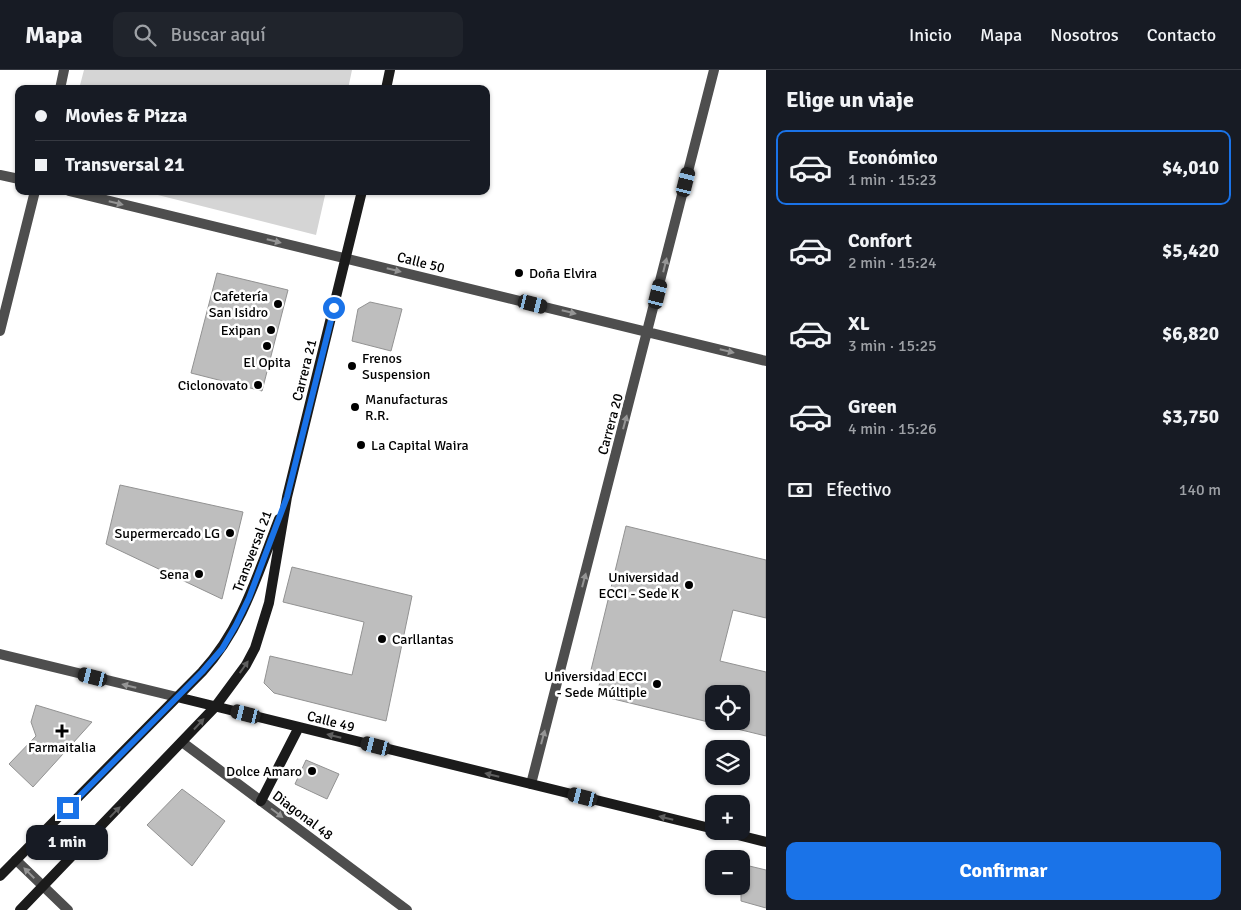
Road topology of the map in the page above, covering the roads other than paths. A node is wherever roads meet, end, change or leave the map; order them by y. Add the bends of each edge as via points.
1 (64, 70) edge
2 (390, 70) edge
3 (714, 70) edge
4 (61, 85) edge
5 (387, 85) edge
6 (0, 175) edge
7 (15, 178) edge
8 (34, 195) edge
9 (86, 195) edge
10 (361, 195) edge
11 (346, 258) junction
12 (0, 331) edge
13 (648, 332) junction
14 (766, 361) edge
15 (287, 497) junction
16 (0, 654) edge
17 (177, 697) junction
18 (215, 706) junction
19 (299, 727) junction
20 (182, 742) junction
21 (531, 784) junction
22 (261, 801) junction
23 (705, 827) edge
24 (750, 838) edge
25 (766, 842) edge
26 (16, 860) junction
27 (0, 876) edge
28 (43, 887) junction
29 (20, 910) edge
30 (68, 910) edge
31 (407, 910) edge

1 - 4 street
2 - 5 street
13 -> 3 street, Carrera 20
6 - 7 street
8 - 12 street
9 -> 11 street, Calle 50
10 - 11 street, Carrera 21
11 -> 13 street, Calle 50
11 - 15 street, Carrera 21
13 -> 14 street, Calle 50
21 -> 13 street, Carrera 20
15 - 17 street, Transversal 21 via 236,625 212,661
18 -> 15 street, Transversal 21 via 246,665 261,633 270,603
17 -> 16 street, Calle 49
17 - 18 street, Calle 49
17 - 26 street, Transversal 21
18 - 19 street, Calle 49
20 -> 18 street, Transversal 21
21 -> 19 street, Calle 49
19 - 22 street
20 - 22 street, Diagonal 48
28 -> 20 street, Transversal 21
23 -> 21 street, Calle 49
22 -> 31 street, Diagonal 48
24 - 25 street
26 - 27 street, Transversal 21
28 -> 26 street
28 - 29 street, Transversal 21
28 - 30 street

